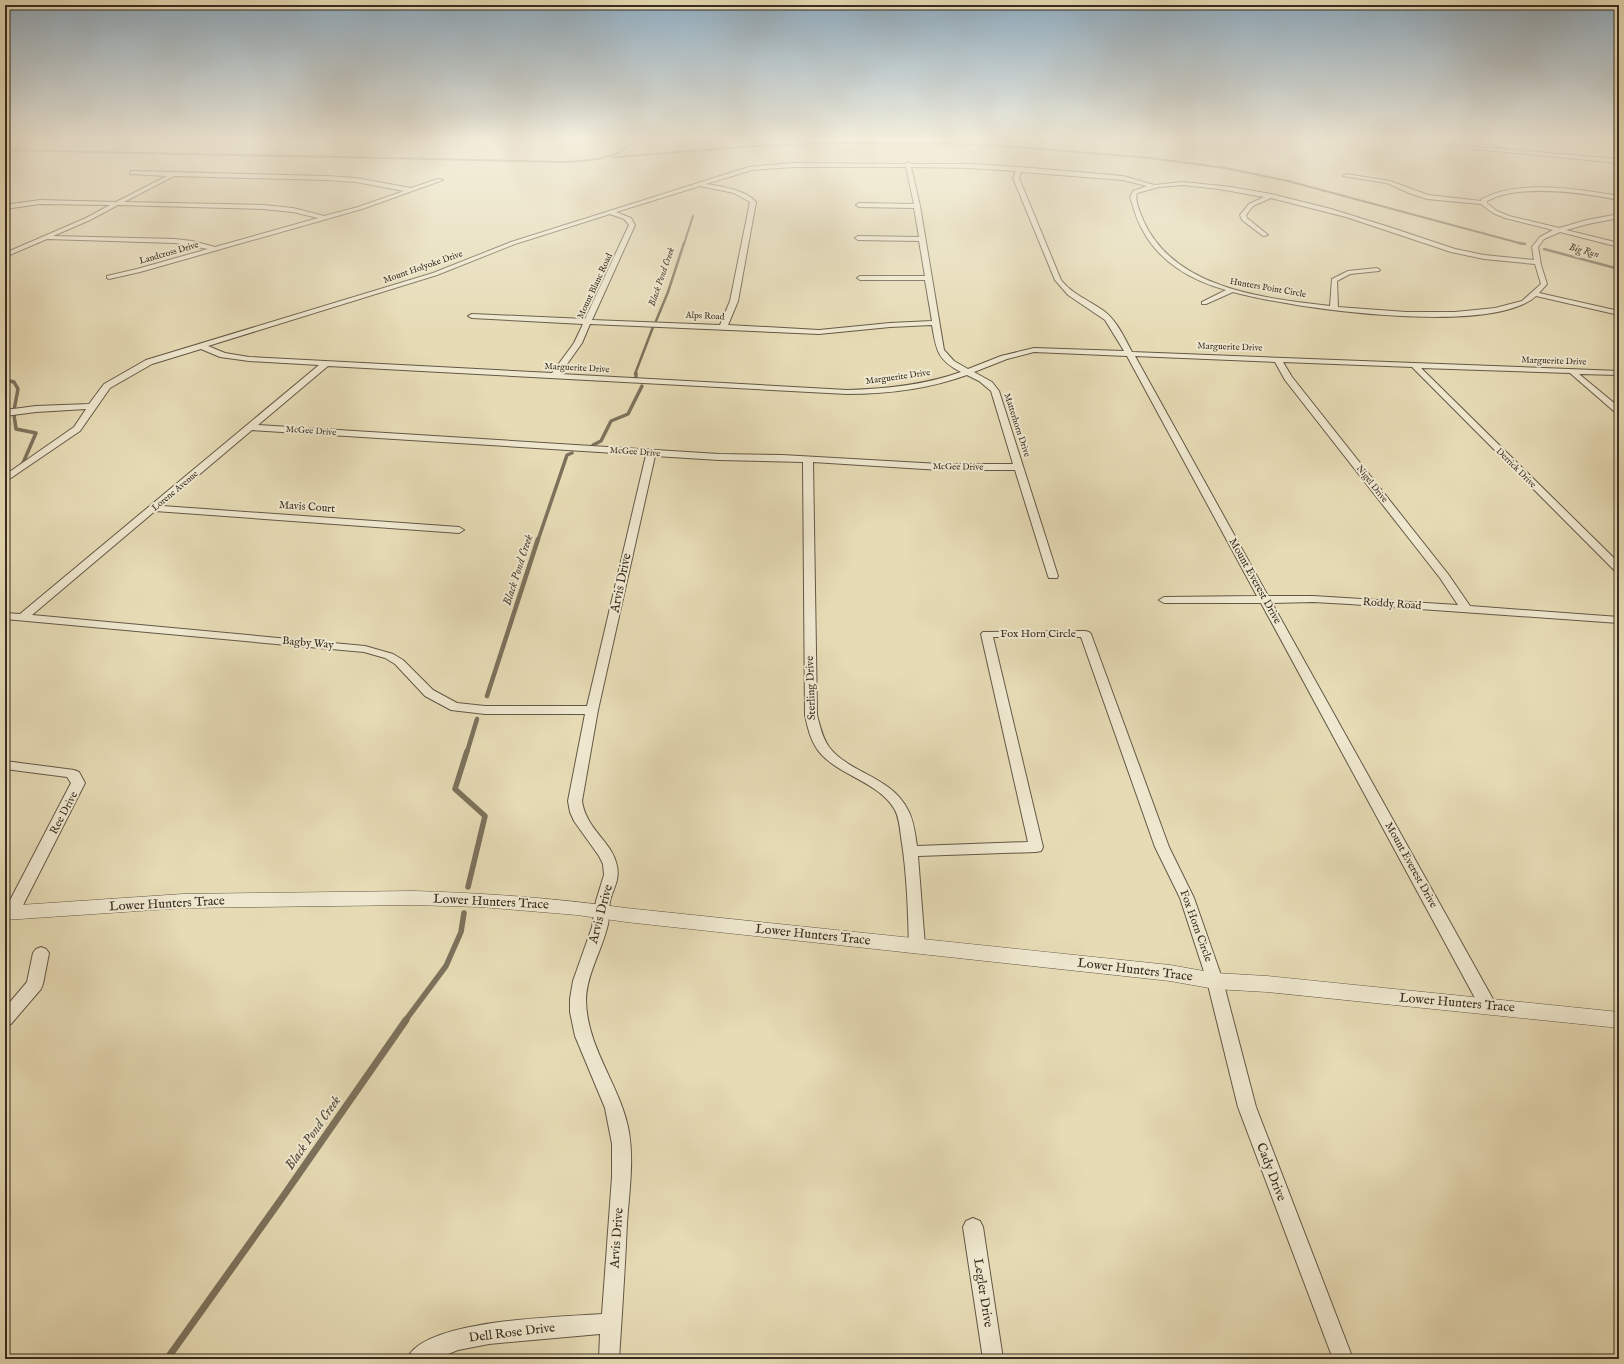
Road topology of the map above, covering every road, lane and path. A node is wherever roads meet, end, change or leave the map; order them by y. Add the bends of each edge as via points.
1 (23, 204) edge
2 (86, 204) edge
3 (118, 204) junction
4 (369, 204) edge
5 (635, 204) edge
6 (753, 204) edge
7 (1027, 204) edge
8 (1135, 204) edge
9 (1254, 204) edge
10 (1301, 204) edge
11 (1484, 204) edge
12 (859, 205) dead end
13 (917, 206) joint
14 (5, 207) edge
15 (608, 212) junction
16 (1619, 216) edge
17 (324, 218) junction
18 (1558, 230) junction
19 (1265, 235) dead end
20 (45, 238) junction
21 (858, 238) dead end
22 (922, 239) junction
23 (1619, 245) edge
24 (216, 249) junction
25 (5, 255) edge
26 (1537, 262) junction
27 (1377, 270) dead end
28 (109, 277) dead end
29 (860, 278) dead end
30 (928, 278) junction
31 (1230, 291) junction
32 (1534, 294) junction
33 (1204, 303) dead end
34 (1334, 308) junction
35 (1619, 313) edge
36 (472, 316) dead end
37 (589, 322) junction
38 (936, 324) junction
39 (723, 327) junction
40 (201, 346) junction
41 (1129, 353) junction
42 (1277, 359) junction
43 (325, 364) junction
44 (1414, 365) junction
45 (968, 372) junction
46 (1573, 372) junction
47 (1619, 373) edge
48 (554, 376) junction
49 (92, 406) junction
50 (1619, 411) edge
51 (5, 413) edge
52 (250, 428) junction
53 (651, 453) junction
54 (808, 460) junction
55 (1020, 467) junction
56 (5, 479) edge
57 (154, 508) junction
58 (459, 530) dead end
59 (1619, 570) edge
60 (1052, 576) dead end
61 (1164, 600) dead end
62 (1265, 600) junction
63 (1466, 609) junction
64 (5, 616) edge
65 (23, 617) junction
66 (1619, 620) edge
67 (592, 710) junction
68 (5, 765) edge
69 (911, 851) junction
70 (602, 911) junction
71 (8, 913) edge
72 (917, 946) junction
73 (41, 953) dead end
74 (1215, 981) junction
75 (1488, 1006) junction
76 (5, 1019) edge
77 (1619, 1020) edge
78 (973, 1227) dead end
79 (611, 1323) junction
80 (417, 1359) edge
81 (609, 1359) edge
82 (993, 1359) edge
83 (1343, 1359) edge

1 - 14 street
2 - 3 street
3 - 17 street via 278,208
3 - 20 street
4 - 17 street, Landcross Drive
5 - 15 street, Mount Holyoke Drive
6 - 39 street via 734,301
7 - 41 street, Mount Everest Drive via 1058,280 1067,291 1104,313
8 - 31 street, Hunters Point Circle via 1142,225 1161,251 1194,277
9 - 19 street via 1246,208 1244,219
10 - 26 street, Hunters Point Circle via 1354,217 1453,251
11 - 18 street via 1507,217
12 - 13 street
13 - 22 street, Matterhorn Drive
15 - 37 street, Mount Blanc Road via 627,218 632,225
15 - 40 street, Mount Holyoke Drive via 513,243 434,274
16 - 18 street
17 - 24 street, Landcross Drive
18 - 23 street
18 - 26 street via 1546,235 1535,247
20 - 24 street via 192,243
20 - 25 street
21 - 22 street
22 - 30 street, Matterhorn Drive
24 - 28 street, Landcross Drive
26 - 32 street via 1544,284
27 - 34 street via 1350,273 1334,280
29 - 30 street
30 - 38 street, Matterhorn Drive
31 - 33 street
31 - 34 street, Hunters Point Circle via 1266,299
32 - 34 street, Hunters Point Circle via 1524,302 1507,307 1464,314
32 - 35 street
36 - 37 street, Alps Road
37 - 39 street, Alps Road
37 - 48 street, Mount Blanc Road via 572,354
38 - 39 street, Alps Road via 890,325 827,332
38 - 45 street, Matterhorn Drive via 943,356 951,364
40 - 43 street, Marguerite Drive via 237,358
40 - 49 street, Mount Holyoke Drive via 143,365 107,386
41 - 42 street, Marguerite Drive
41 - 45 street, Marguerite Drive via 1026,351
41 - 62 street, Mount Everest Drive
42 - 44 street, Marguerite Drive
42 - 63 street, Nigel Drive via 1288,378 1444,576
43 - 48 street, Marguerite Drive
43 - 52 street, Lorene Avenue
44 - 46 street, Marguerite Drive
44 - 59 street, Derrick Drive
45 - 48 street, Marguerite Drive via 915,386 847,392
45 - 55 street, Matterhorn Drive via 989,384 995,391
46 - 47 street, Marguerite Drive
46 - 50 street
49 - 51 street
49 - 56 street via 77,429
52 - 53 street, McGee Drive
52 - 57 street, Lorene Avenue
53 - 54 street, McGee Drive
53 - 67 street, Arvis Drive
54 - 55 street, McGee Drive via 940,467
54 - 69 street, Sterling Drive via 812,726 827,753 878,786 900,806
55 - 60 street, Matterhorn Drive
57 - 58 street, Mavis Court
57 - 65 street, Lorene Avenue
61 - 62 street, Roddy Road
62 - 63 street, Roddy Road via 1349,601
62 - 75 street, Mount Everest Drive
63 - 66 street, Roddy Road
64 - 65 street, Bagby Way
65 - 67 street, Bagby Way via 365,649 389,656 399,662 429,693 455,707 485,710
67 - 70 street, Arvis Drive via 575,807 582,826 602,850 610,865 610,884
68 - 71 street, Ree Drive via 69,773 74,775 78,783
69 - 72 street, Sterling Drive
69 - 74 street, Fox Horn Circle via 1036,847 987,634 1085,634 1162,848 1188,898
70 - 71 street, Lower Hunters Trace via 488,901 413,898 183,901
70 - 72 street, Lower Hunters Trace
70 - 79 street, Arvis Drive via 600,928 578,998 578,1021 609,1094 620,1135 622,1172
72 - 74 street, Lower Hunters Trace via 1170,973
73 - 76 street via 35,984
74 - 75 street, Lower Hunters Trace
74 - 83 street, Cady Drive via 1247,1107
75 - 77 street, Lower Hunters Trace
78 - 82 street, Legler Drive
79 - 80 street, Dell Rose Drive via 462,1338 439,1346
79 - 81 street, Arvis Drive

